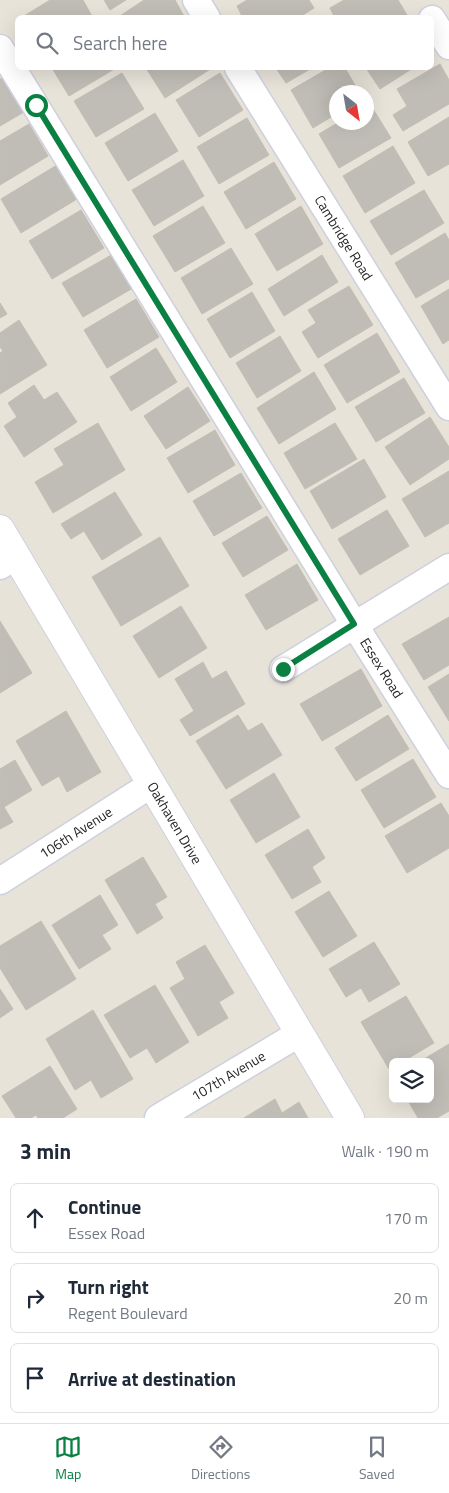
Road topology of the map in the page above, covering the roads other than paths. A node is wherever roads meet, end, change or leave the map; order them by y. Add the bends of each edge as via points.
1 (196, 0) edge
2 (420, 0) edge
3 (205, 15) edge
4 (429, 15) edge
5 (434, 23) edge
6 (449, 46) edge
7 (0, 48) edge
8 (239, 70) edge
9 (449, 407) edge
10 (0, 529) edge
11 (8, 561) edge
12 (449, 567) edge
13 (354, 624) junction
14 (283, 669) dead end
15 (449, 775) edge
16 (152, 784) junction
17 (0, 881) edge
18 (300, 1032) junction
19 (158, 1118) edge
20 (350, 1118) edge

1 - 3 street
2 - 4 street
5 - 6 street
7 - 13 street, Essex Road
8 - 9 street, Cambridge Road
10 - 11 street, Oakhaven Drive
11 - 16 street, Oakhaven Drive
12 - 13 street
13 - 14 street
13 - 15 street, Essex Road
16 - 17 street, 106th Avenue
16 - 18 street, Oakhaven Drive
18 - 19 street, 107th Avenue
18 - 20 street, Oakhaven Drive

